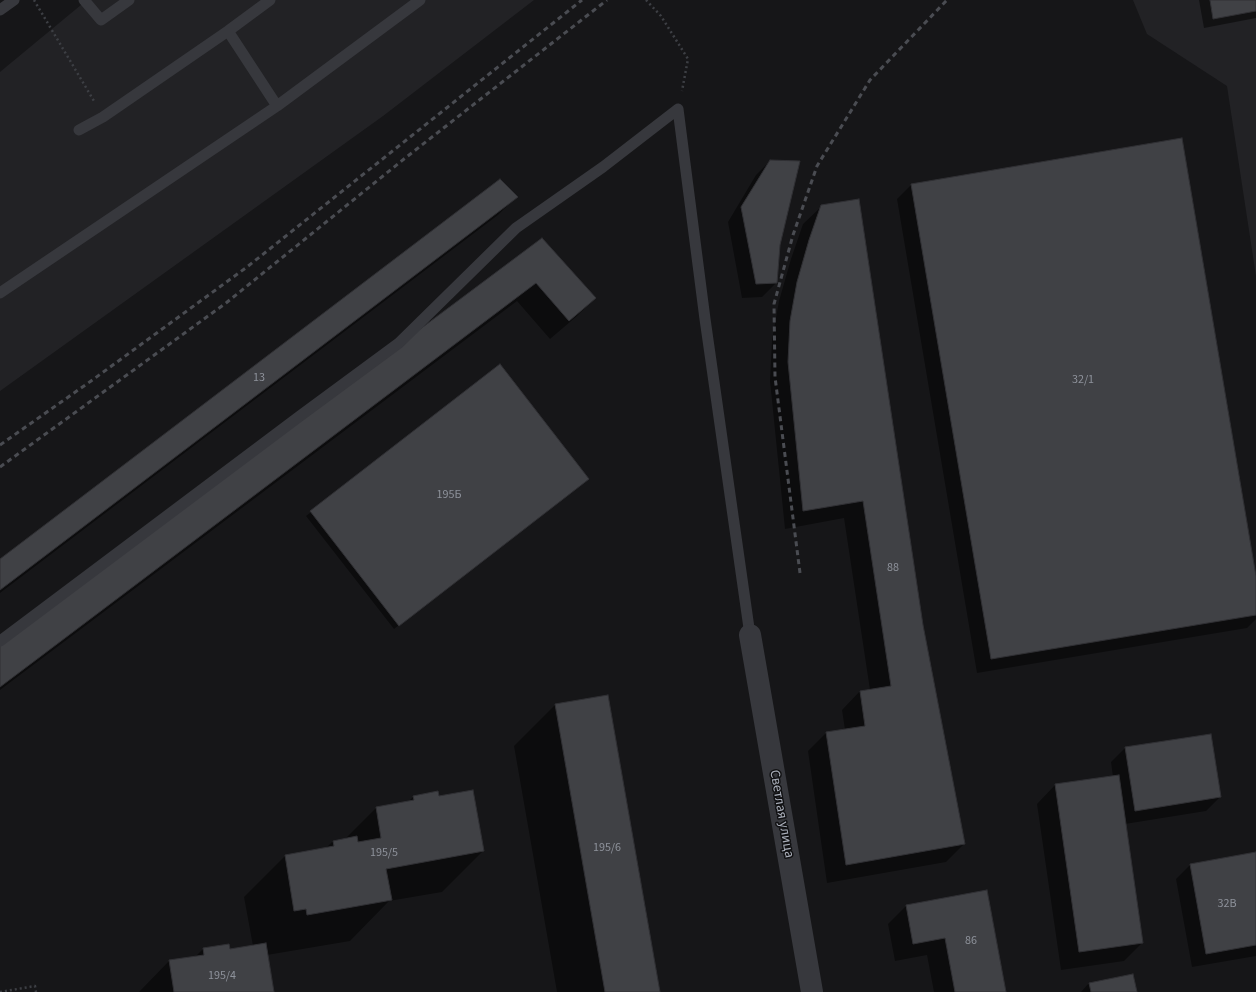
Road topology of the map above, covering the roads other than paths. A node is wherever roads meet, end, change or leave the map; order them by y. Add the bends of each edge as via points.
1 (14, 0) edge
2 (84, 0) edge
3 (129, 0) edge
4 (270, 0) edge
5 (420, 0) edge
6 (0, 10) edge
7 (228, 32) junction
8 (277, 106) junction
9 (79, 130) dead end
10 (0, 293) edge
11 (750, 635) joint
12 (0, 641) edge
13 (812, 992) edge

1 - 6 lane
2 - 3 lane via 101,20
4 - 7 lane
5 - 8 lane
7 - 8 lane
7 - 9 lane
8 - 10 lane
11 - 12 lane via 678,109 603,167 516,228 399,343
11 - 13 street, Светлая улица

